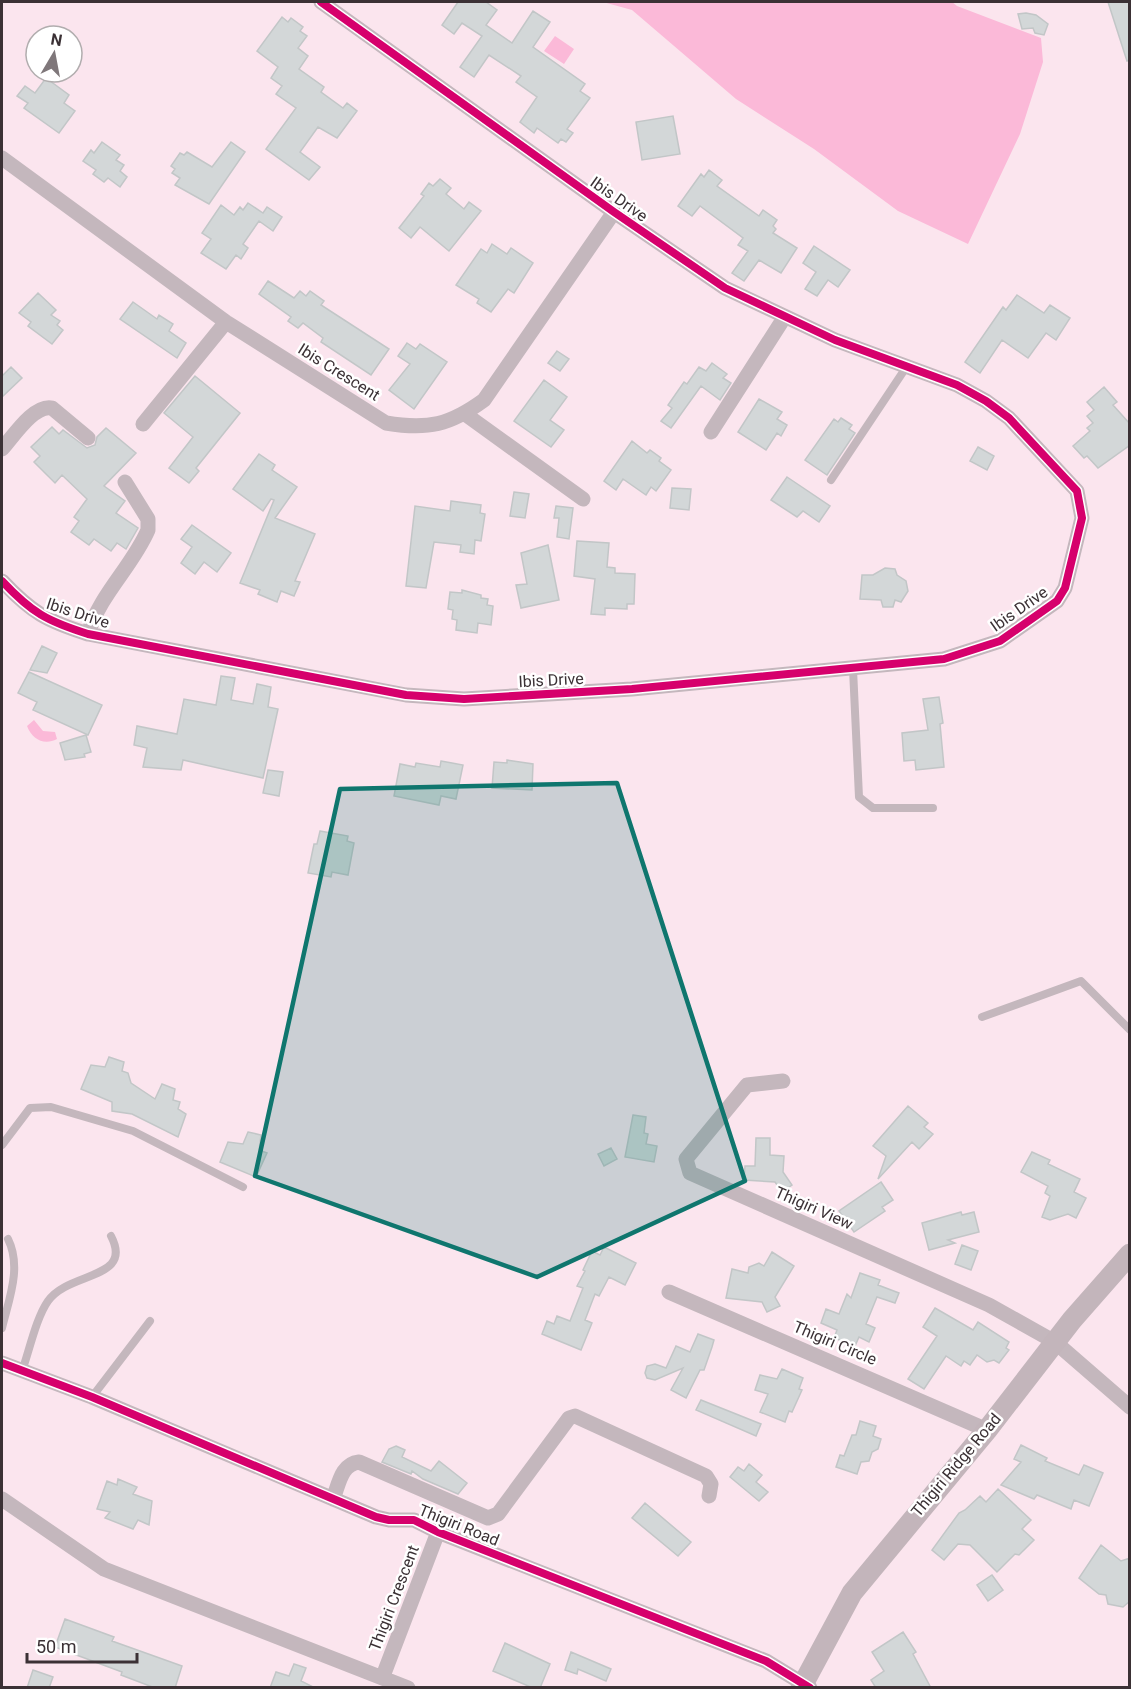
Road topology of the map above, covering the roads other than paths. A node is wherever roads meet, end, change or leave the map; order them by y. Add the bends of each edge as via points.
1 (321, 2) edge
2 (2, 158) edge
3 (614, 212) junction
4 (784, 318) junction
5 (226, 322) junction
6 (907, 366) junction
7 (465, 414) junction
8 (143, 424) dead end
9 (711, 432) dead end
10 (88, 438) dead end
11 (2, 449) edge
12 (831, 480) dead end
13 (125, 482) dead end
14 (583, 499) dead end
15 (2, 581) edge
16 (88, 634) junction
17 (853, 669) junction
18 (933, 808) dead end
19 (982, 1017) dead end
20 (1130, 1030) edge
21 (783, 1081) dead end
22 (2, 1145) edge
23 (243, 1187) dead end
24 (111, 1236) dead end
25 (8, 1239) dead end
26 (1130, 1254) edge
27 (669, 1292) dead end
28 (150, 1321) dead end
29 (2, 1328) edge
30 (1055, 1342) junction
31 (2, 1363) edge
32 (22, 1371) junction
33 (92, 1397) junction
34 (1130, 1407) edge
35 (987, 1430) junction
36 (709, 1496) dead end
37 (333, 1498) junction
38 (2, 1499) edge
39 (438, 1532) junction
40 (383, 1676) junction
41 (805, 1686) edge
42 (408, 1688) edge

1 - 3 street, Ibis Drive
2 - 5 street, Ibis Crescent
3 - 4 street, Ibis Drive via 725,288
3 - 7 street, Ibis Crescent via 484,400
4 - 6 street, Ibis Drive
4 - 9 street
5 - 7 street, Ibis Crescent via 386,423 409,427 440,425
5 - 8 street
6 - 12 lane
6 - 17 street, Ibis Drive via 957,385 1009,418 1077,491 1082,518 1065,588 1057,601 1000,641 944,659
7 - 14 street
10 - 11 street via 47,407 36,412
13 - 16 street via 148,519 148,530 106,594
15 - 16 street, Ibis Drive via 40,616
16 - 17 street, Ibis Drive via 248,667 437,699 632,689
17 - 18 lane via 859,797 873,808
19 - 20 lane via 1081,981
21 - 30 street, Thigiri View via 747,1086 686,1159 690,1173 989,1305
22 - 23 lane via 30,1108 51,1107 133,1131
24 - 32 lane via 117,1248 116,1259 109,1268 70,1282 46,1303
25 - 29 lane via 14,1252 14,1279
26 - 30 street, Thigiri Ridge Road
27 - 35 street, Thigiri Circle
28 - 33 lane
30 - 34 street
30 - 35 street, Thigiri Ridge Road
31 - 32 street, Thigiri Road
32 - 33 street, Thigiri Road
33 - 37 street, Thigiri Road
35 - 41 street, Thigiri Ridge Road via 852,1593
36 - 37 street via 711,1484 706,1476 575,1416 569,1418 498,1514 488,1518 359,1462 345,1468
37 - 39 street, Thigiri Road via 376,1517 414,1520
38 - 40 street via 104,1569
39 - 40 street, Thigiri Crescent
39 - 41 street, Thigiri Road via 766,1661
40 - 42 street

